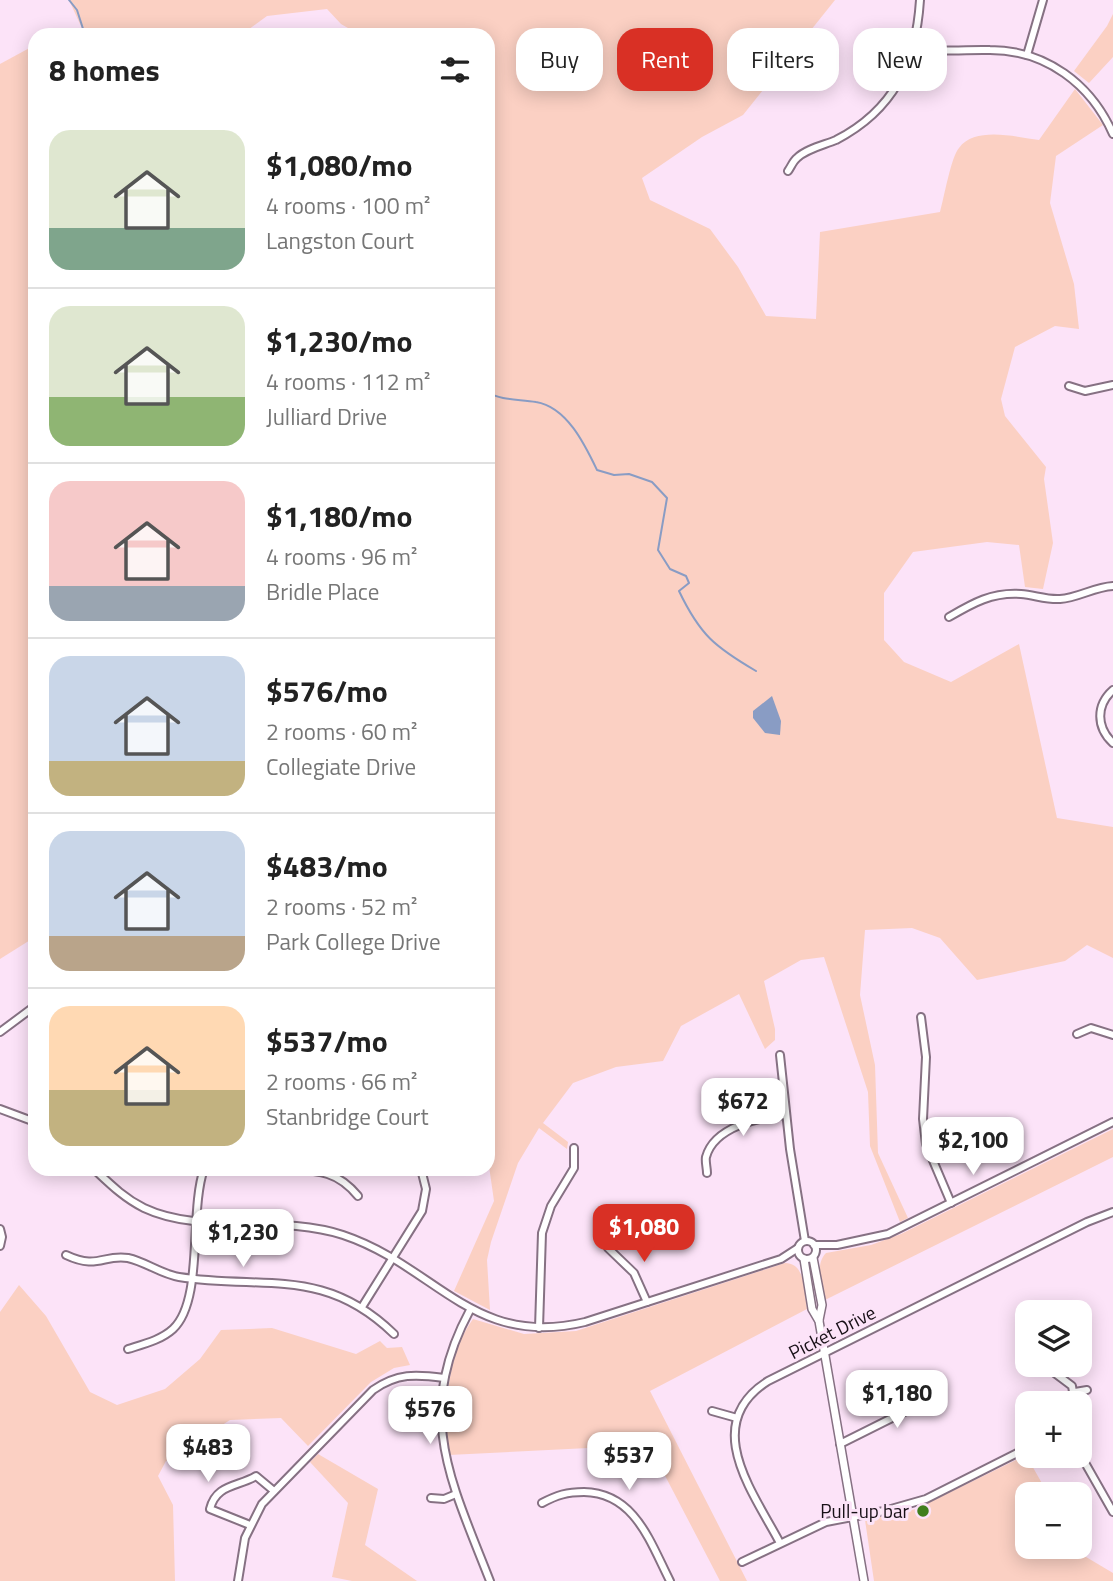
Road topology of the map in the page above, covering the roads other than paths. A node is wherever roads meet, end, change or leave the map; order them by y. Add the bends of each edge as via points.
1 (920, 0) edge
2 (1043, 0) edge
3 (916, 28) edge
4 (947, 52) edge
5 (1027, 55) junction
6 (891, 91) edge
7 (1113, 134) edge
8 (788, 172) dead end
9 (1113, 385) edge
10 (1069, 386) dead end
11 (1113, 586) edge
12 (949, 617) dead end
13 (1113, 690) edge
14 (1113, 743) edge
15 (28, 1011) edge
16 (921, 1017) dead end
17 (0, 1032) edge
18 (1077, 1034) dead end
19 (1113, 1035) edge
20 (780, 1055) dead end
21 (0, 1109) edge
22 (785, 1115) junction
23 (28, 1119) edge
24 (1113, 1122) edge
25 (574, 1148) dead end
26 (708, 1173) dead end
27 (101, 1176) edge
28 (202, 1176) edge
29 (334, 1176) edge
30 (424, 1176) edge
31 (358, 1196) dead end
32 (951, 1203) junction
33 (1113, 1212) edge
34 (196, 1221) junction
35 (0, 1229) edge
36 (805, 1241) junction
37 (814, 1245) junction
38 (837, 1245) junction
39 (0, 1246) edge
40 (608, 1248) dead end
41 (798, 1248) junction
42 (1035, 1248) junction
43 (66, 1255) dead end
44 (808, 1257) junction
45 (1040, 1257) dead end
46 (393, 1259) junction
47 (781, 1259) junction
48 (191, 1278) junction
49 (954, 1288) junction
50 (959, 1298) dead end
51 (648, 1302) junction
52 (362, 1307) junction
53 (470, 1310) junction
54 (819, 1321) junction
55 (540, 1328) junction
56 (394, 1334) dead end
57 (128, 1349) dead end
58 (825, 1353) junction
59 (1062, 1377) edge
60 (444, 1378) junction
61 (1087, 1390) dead end
62 (1074, 1391) edge
63 (1081, 1391) edge
64 (942, 1392) dead end
65 (712, 1411) dead end
66 (737, 1418) junction
67 (840, 1444) junction
68 (1015, 1454) edge
69 (1088, 1468) edge
70 (274, 1491) junction
71 (456, 1494) junction
72 (431, 1498) dead end
73 (542, 1503) dead end
74 (1113, 1511) edge
75 (853, 1516) junction
76 (250, 1525) junction
77 (780, 1543) junction
78 (743, 1562) dead end
79 (668, 1580) edge
80 (238, 1581) edge
81 (490, 1581) edge
82 (864, 1581) edge

1 - 3 street
2 - 5 street
4 - 5 street via 993,50
5 - 7 street via 1051,64 1077,83 1097,103
6 - 8 street via 877,110 849,132 797,158
9 - 10 street via 1085,391
11 - 12 street via 1060,599 992,596
13 - 14 street via 1099,714
15 - 17 street
16 - 32 street via 926,1144
18 - 19 street via 1091,1028
20 - 22 street
21 - 23 street
22 - 26 street via 754,1119 732,1129 705,1158
22 - 36 street
24 - 32 street
25 - 55 street via 574,1168 551,1206 542,1233
27 - 34 street via 145,1208
28 - 34 street
29 - 31 street
30 - 46 street via 422,1211
32 - 38 street via 888,1234
33 - 42 street, Picket Drive
34 - 46 street via 301,1225 344,1236
34 - 48 street
35 - 39 street
36 - 37 street
36 - 41 street
37 - 38 street
37 - 44 street
38 - 44 street
40 - 51 street via 634,1273
41 - 44 street
41 - 47 street
42 - 45 street
42 - 49 street, Picket Drive
43 - 48 street via 89,1263 127,1258
44 - 47 street
44 - 54 street via 812,1309
44 - 54 street via 822,1305
46 - 52 street
46 - 53 street
47 - 51 street
48 - 52 street via 294,1283 325,1290
48 - 57 street via 188,1305 178,1323 164,1336
49 - 50 street
49 - 58 street, Picket Drive
51 - 55 street via 585,1322
52 - 56 street
53 - 55 street via 506,1324
53 - 60 street
54 - 58 street
58 - 66 street, Picket Drive via 758,1388
58 - 67 street
59 - 62 street
60 - 70 street via 403,1375 383,1383
60 - 71 street via 442,1437
61 - 63 street
64 - 67 street
65 - 66 street
66 - 77 street via 738,1462
67 - 75 street
68 - 75 street via 926,1499
69 - 74 street
70 - 76 street
70 - 76 street via 256,1476 215,1497 210,1508
71 - 72 street
71 - 81 street
73 - 79 street via 557,1494 591,1492 625,1505 639,1522
75 - 77 street via 817,1525
75 - 82 street
76 - 80 street
77 - 78 street

